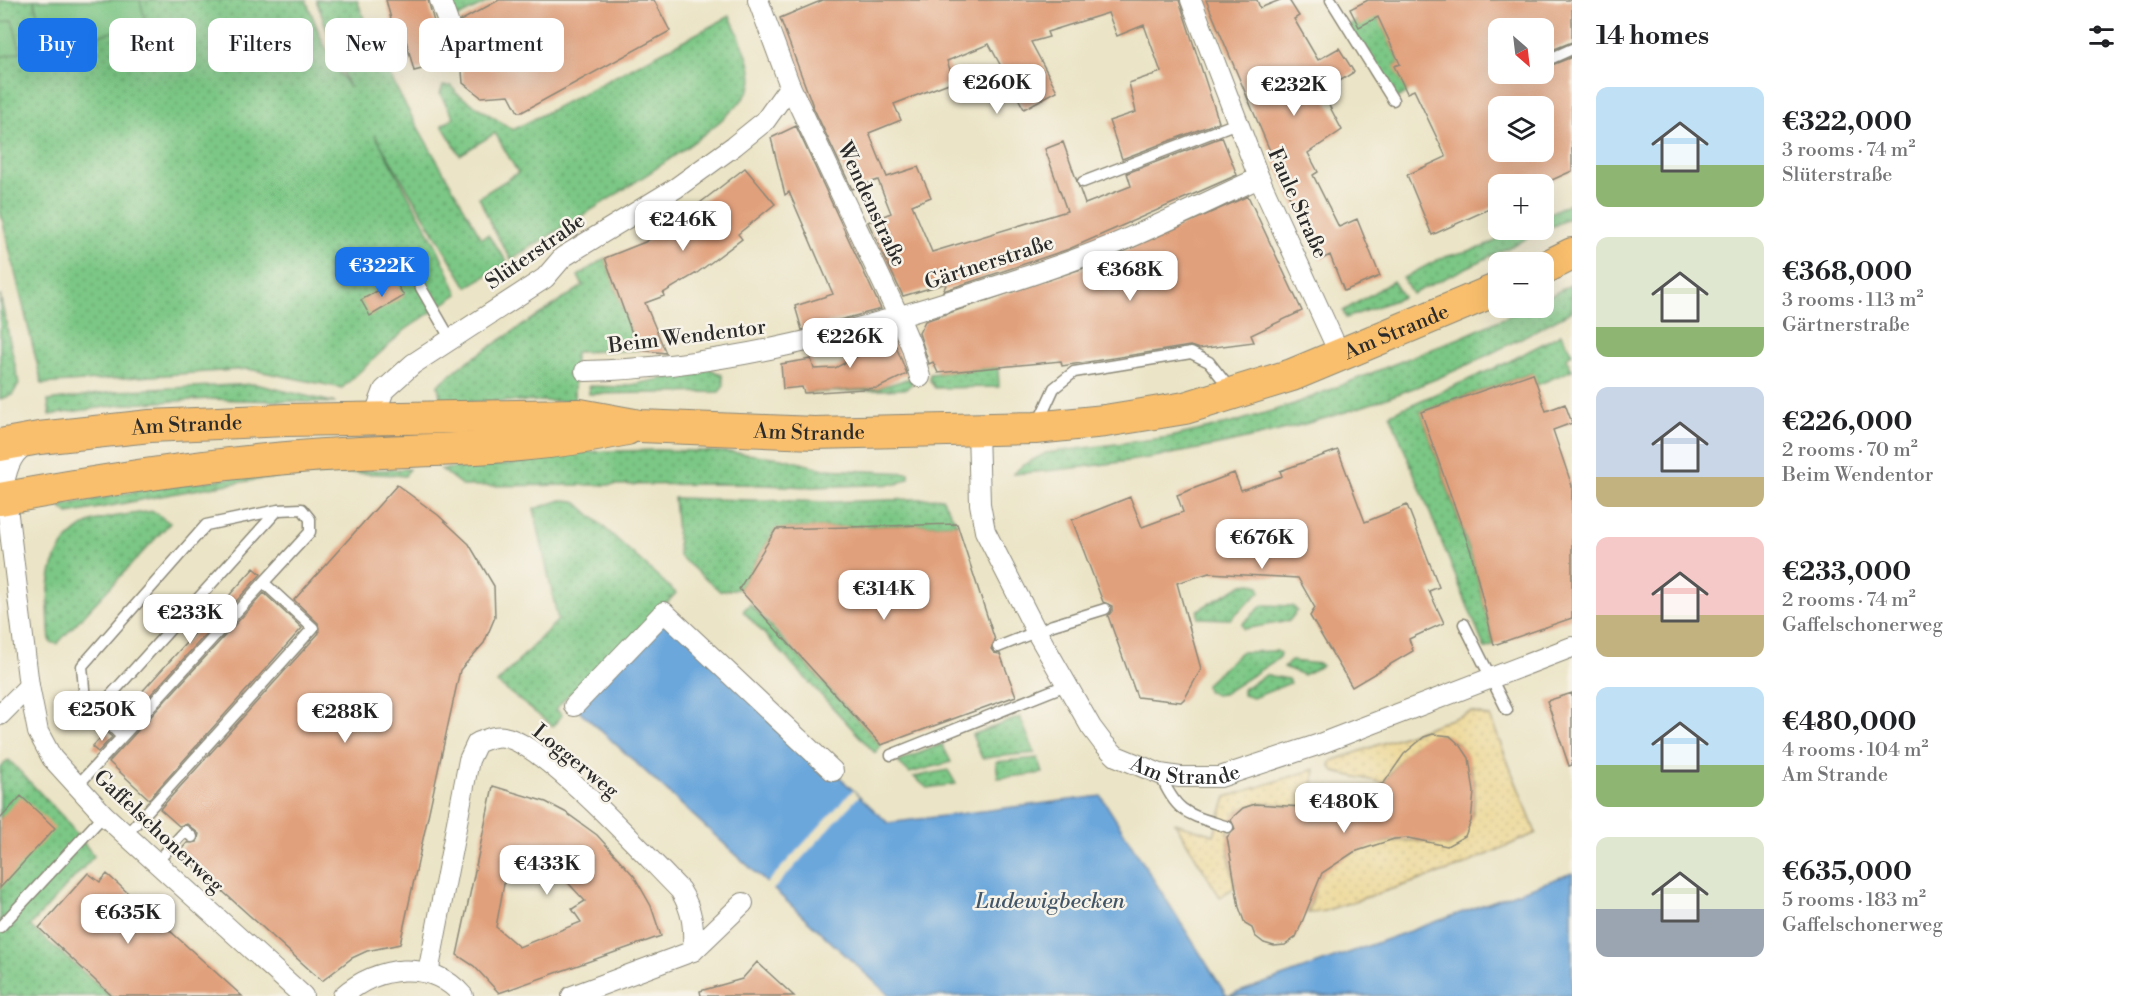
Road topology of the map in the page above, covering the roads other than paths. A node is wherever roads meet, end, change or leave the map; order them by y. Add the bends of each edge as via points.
1 (440, 0) edge
2 (760, 0) edge
3 (1191, 0) edge
4 (1331, 0) edge
5 (447, 18) edge
6 (1572, 49) edge
7 (1554, 57) edge
8 (790, 86) junction
9 (1393, 100) dead end
10 (1237, 123) junction
11 (1259, 178) junction
12 (1083, 182) dead end
13 (1572, 254) edge
14 (402, 255) dead end
15 (1554, 263) edge
16 (1488, 293) edge
17 (899, 317) junction
18 (450, 338) junction
19 (1341, 357) junction
20 (585, 371) dead end
21 (920, 377) dead end
22 (1235, 394) junction
23 (373, 418) junction
24 (640, 426) junction
25 (1035, 428) junction
26 (978, 429) junction
27 (39, 438) junction
28 (0, 445) edge
29 (311, 456) junction
30 (2, 497) edge
31 (278, 510) junction
32 (264, 584) junction
33 (1105, 609) dead end
34 (1464, 624) dead end
35 (1036, 631) junction
36 (998, 647) dead end
37 (1572, 647) edge
38 (1494, 676) junction
39 (1066, 685) junction
40 (29, 686) junction
41 (574, 706) dead end
42 (1506, 710) dead end
43 (0, 716) edge
44 (111, 726) junction
45 (122, 737) junction
46 (891, 755) dead end
47 (833, 771) dead end
48 (1160, 774) junction
49 (76, 787) junction
50 (104, 815) junction
51 (1228, 826) dead end
52 (126, 835) junction
53 (192, 837) dead end
54 (156, 863) junction
55 (743, 903) dead end
56 (0, 927) edge
57 (693, 951) junction
58 (428, 973) junction
59 (303, 996) edge
60 (343, 996) edge
61 (464, 996) edge
62 (572, 996) edge

1 - 5 street
2 - 8 street, Wendenstraße
3 - 10 street, Faule Straße
4 - 9 lane
6 - 7 lane
8 - 17 street, Wendenstraße
8 - 18 street, Slüterstraße via 765,121 734,146 676,188 563,257 545,278
10 - 11 street, Faule Straße
10 - 12 lane
11 - 17 street, Gärtnerstraße via 1060,265
11 - 19 street, Faule Straße
13 - 15 main road
14 - 18 lane
16 - 19 main road, Am Strande
17 - 20 street, Beim Wendentor via 760,352 639,370
17 - 21 street, Wendenstraße
18 - 23 street, Slüterstraße via 384,390
19 - 22 main road, Am Strande
22 - 25 main road, Am Strande via 1105,421
22 - 25 lane via 1209,362 1191,353 1074,372 1054,388
23 - 24 main road, Am Strande via 580,415
23 - 27 main road, Am Strande via 150,426
23 - 29 main road, Am Strande
24 - 26 main road, Am Strande via 814,433
24 - 29 main road, Am Strande via 578,440 490,449
25 - 26 main road, Am Strande
26 - 35 street, Am Strande via 980,504 985,531
27 - 28 main road, Am Strande
27 - 30 street, Gaffelschonerweg via 15,453 7,466
29 - 30 main road, Am Strande via 163,472
30 - 40 street, Gaffelschonerweg
31 - 32 lane via 302,509 310,519 310,532
31 - 44 lane via 110,696
31 - 44 lane via 206,525 82,666 85,700
32 - 45 lane
32 - 52 lane via 313,628
33 - 35 lane
34 - 38 lane
35 - 36 lane
35 - 39 street, Am Strande
37 - 38 street, Am Strande
38 - 42 lane
38 - 48 street, Am Strande via 1317,745 1220,777
39 - 46 lane
39 - 48 street, Am Strande via 1091,727 1116,756
40 - 43 street
40 - 49 street, Gaffelschonerweg via 38,732 52,758
41 - 47 street via 664,612
44 - 45 lane
45 - 49 lane
48 - 51 lane via 1167,793 1182,811
49 - 50 street, Gaffelschonerweg
50 - 52 street, Gaffelschonerweg
50 - 56 lane
52 - 54 street, Gaffelschonerweg
53 - 54 lane via 185,831
54 - 59 street, Gaffelschonerweg
55 - 57 street
57 - 58 street, Loggerweg via 691,909 680,890 568,780 524,744 502,736 477,743 469,760
57 - 62 street
58 - 60 street via 404,969 380,972 358,982
58 - 61 street via 445,980

